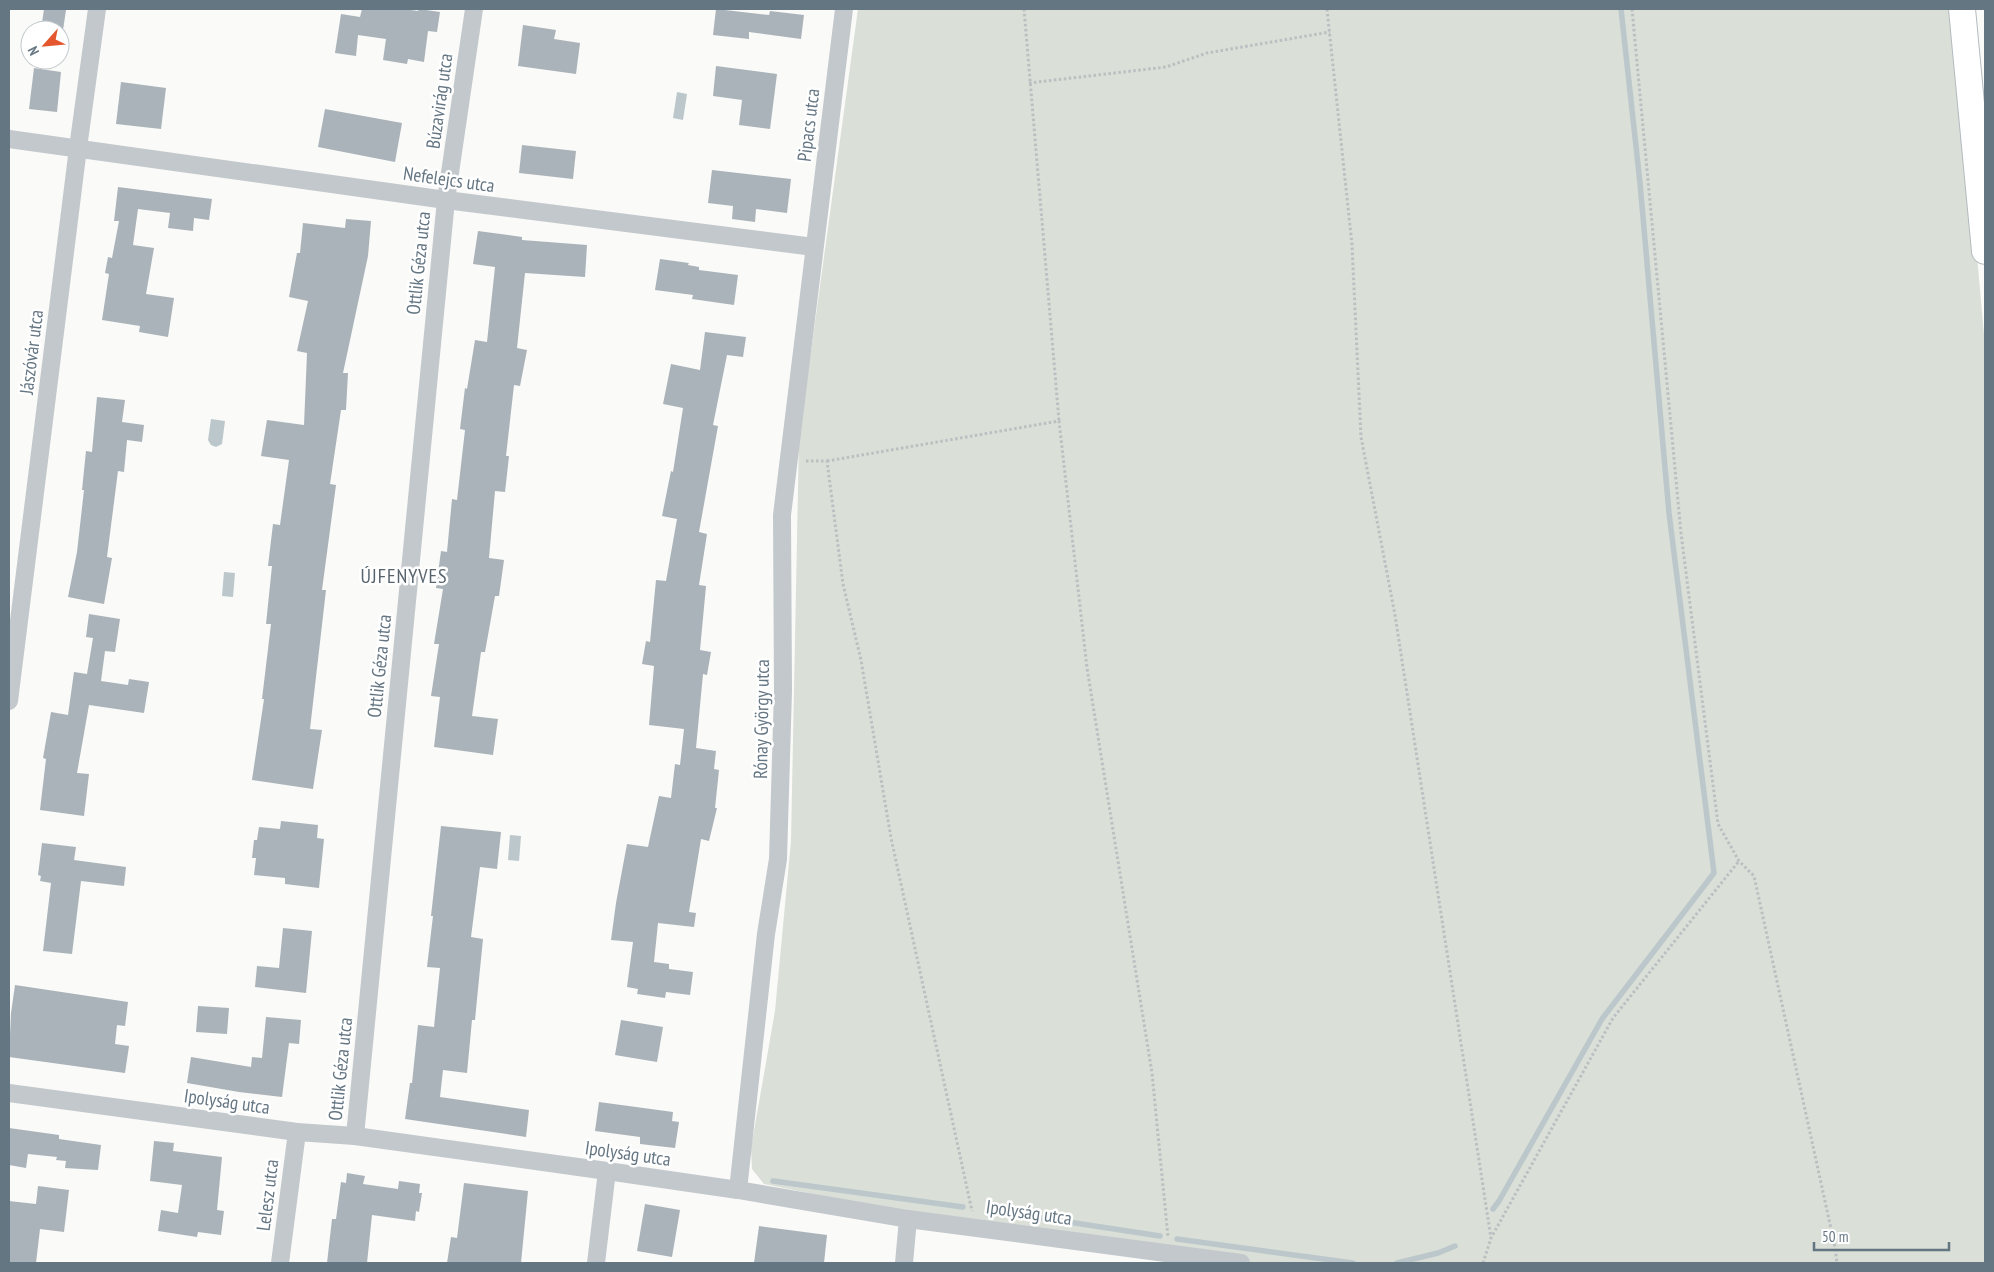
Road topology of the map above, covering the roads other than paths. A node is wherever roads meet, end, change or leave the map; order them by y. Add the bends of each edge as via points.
1 (97, 9) edge
2 (474, 9) edge
3 (844, 9) edge
4 (1962, 9) edge
5 (9, 139) edge
6 (78, 148) junction
7 (446, 200) junction
8 (814, 247) junction
9 (1985, 250) edge
10 (9, 701) edge
11 (9, 1093) edge
12 (297, 1132) junction
13 (355, 1136) junction
14 (607, 1171) junction
15 (738, 1190) junction
16 (908, 1219) junction
17 (1218, 1262) edge
18 (280, 1263) edge
19 (596, 1263) edge
20 (904, 1263) edge
21 (1241, 1263) edge

1 - 6 street, Jászóvár utca
2 - 7 street, Búzavirág utca
3 - 8 street, Pipacs utca
4 - 9 main road
5 - 6 street, Nefelejcs utca
6 - 7 street, Nefelejcs utca
6 - 10 street, Jászóvár utca
7 - 8 street, Nefelejcs utca
7 - 13 street, Ottlik Géza utca
8 - 15 street, Rónay György utca via 782,515 783,691 778,858 766,934
11 - 12 street, Ipolyság utca
12 - 13 street, Ipolyság utca
12 - 18 street, Lelesz utca
13 - 14 street, Ipolyság utca
14 - 15 street, Ipolyság utca
14 - 19 street
15 - 16 street, Ipolyság utca
16 - 17 street, Ipolyság utca
16 - 20 street
17 - 21 street, Ipolyság utca

